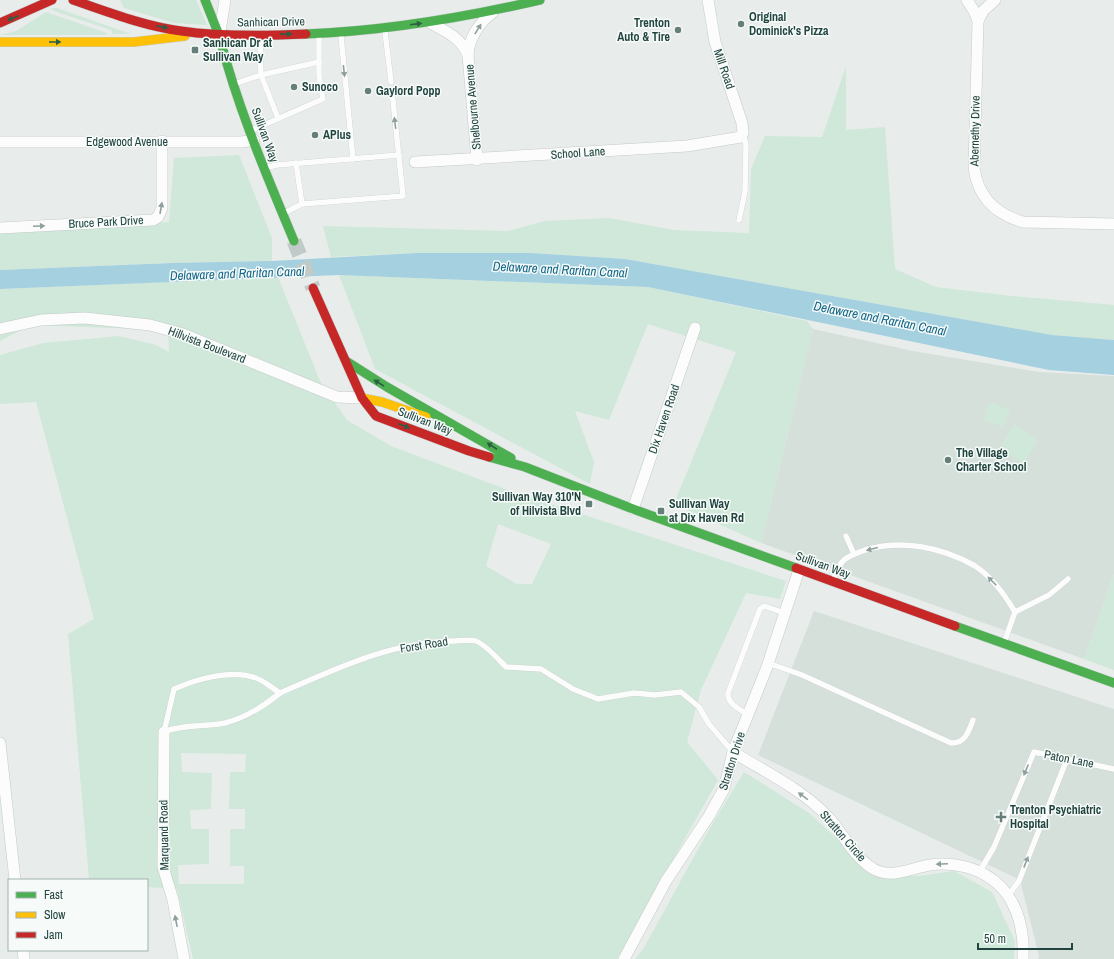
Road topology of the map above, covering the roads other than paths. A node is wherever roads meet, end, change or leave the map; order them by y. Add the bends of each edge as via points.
1 (52, 0) edge
2 (73, 0) edge
3 (205, 0) edge
4 (226, 0) edge
5 (506, 0) edge
6 (540, 0) edge
7 (708, 0) edge
8 (967, 0) edge
9 (995, 0) edge
10 (519, 5) junction
11 (114, 6) dead end
12 (497, 9) junction
13 (124, 18) junction
14 (978, 21) junction
15 (0, 23) edge
16 (430, 23) junction
17 (385, 28) junction
18 (340, 32) junction
19 (318, 33) junction
20 (202, 34) junction
21 (219, 35) junction
22 (260, 35) junction
23 (0, 42) edge
24 (468, 55) junction
25 (319, 62) junction
26 (261, 75) junction
27 (390, 82) dead end
28 (234, 84) junction
29 (392, 91) dead end
30 (278, 118) junction
31 (253, 135) junction
32 (742, 135) junction
33 (0, 142) edge
34 (162, 142) junction
35 (399, 154) junction
36 (353, 159) junction
37 (477, 160) junction
38 (414, 162) dead end
39 (296, 163) junction
40 (264, 168) junction
41 (302, 204) junction
42 (283, 214) junction
43 (739, 220) dead end
44 (1114, 224) edge
45 (0, 228) edge
46 (294, 241) tunnel mouth
47 (313, 288) tunnel mouth
48 (695, 328) dead end
49 (0, 329) edge
50 (346, 361) junction
51 (362, 398) junction
52 (453, 424) junction
53 (525, 467) junction
54 (633, 510) junction
55 (846, 536) dead end
56 (854, 554) junction
57 (799, 570) junction
58 (1068, 579) dead end
59 (832, 582) junction
60 (1015, 612) junction
61 (785, 613) junction
62 (1004, 643) junction
63 (768, 663) junction
64 (1114, 683) edge
65 (280, 694) junction
66 (748, 715) junction
67 (973, 720) dead end
68 (164, 732) junction
69 (0, 743) edge
70 (733, 752) junction
71 (1067, 759) junction
72 (1114, 769) edge
73 (4, 828) edge
74 (980, 871) junction
75 (15, 879) edge
76 (1008, 896) junction
77 (184, 959) edge
78 (624, 959) edge
79 (1023, 959) edge

1 -> 15 main road
2 - 13 main road
3 - 21 main road, Sullivan Way
4 - 21 street
5 - 10 main road
6 - 10 main road, Sanhican Drive
7 - 32 street, Mill Road via 715,42 738,108
8 - 14 street, Abernethy Drive
9 - 14 street via 983,11
10 - 12 main road, Sanhican Drive
11 - 13 main road
12 - 16 main road, Sanhican Drive
24 -> 12 street, Shelbourne Avenue via 468,45 480,24
13 -> 20 main road via 162,28
14 - 44 street, Abernethy Drive via 974,168 979,189 987,201 997,211 1023,222
17 -> 16 main road, Sanhican Drive
16 - 24 street, Shelbourne Avenue via 456,38
17 - 18 main road, Sanhican Drive
17 - 27 lane
18 - 19 main road, Sanhican Drive
18 -> 36 lane
22 -> 19 main road, Sanhican Drive
19 - 25 lane
20 - 21 main road, Sanhican Drive
23 -> 20 main road, Sanhican Drive via 134,42
21 - 22 main road, Sanhican Drive
21 - 28 main road, Sullivan Way
22 - 26 lane
24 - 37 street, Shelbourne Avenue
25 - 26 lane
25 - 30 lane via 323,99
26 - 28 lane
26 - 30 lane
28 - 31 main road, Sullivan Way
35 -> 29 lane
30 - 31 lane
31 - 34 street, Edgewood Avenue via 242,142
31 - 40 main road, Sullivan Way
32 - 37 street, School Lane via 688,146
32 - 43 lane via 746,144 745,192
33 - 34 street, Edgewood Avenue
45 -> 34 street, Bruce Park Drive via 154,220 162,208
35 - 36 lane
35 - 41 lane via 403,196
36 - 39 lane
37 - 38 street, School Lane
39 - 40 lane
39 - 41 lane
40 - 42 main road, Sullivan Way
41 - 42 lane
42 - 46 main road, Sullivan Way
47 - 50 main road, Sullivan Way
48 - 54 street, Dix Haven Road
49 - 51 street, Hillvista Boulevard via 41,320 86,318 150,325 183,334 337,397
50 - 51 main road, Sullivan Way
52 -> 50 main road, Sullivan Way via 390,390
51 - 52 main road
51 -> 53 main road, Sullivan Way via 376,416 469,451
53 -> 52 main road, Sullivan Way
53 - 54 main road, Sullivan Way
54 - 57 main road, Sullivan Way
55 - 56 lane
56 - 59 lane via 842,561
60 -> 56 lane via 991,579 975,566 945,552 921,546 894,544
57 - 59 main road, Sullivan Way
57 - 61 street, Stratton Drive
58 - 60 lane via 1049,595
59 - 62 main road, Sullivan Way
60 - 62 lane
61 - 63 street, Stratton Drive
61 - 66 lane via 768,606 760,609 728,693 732,704
62 - 64 main road, Sullivan Way
63 - 66 street, Stratton Drive
63 - 67 lane via 802,675 951,743 963,739
65 - 68 lane, Forst Road via 241,718 225,723 175,728
65 - 68 lane via 257,678 237,674 190,683 174,690
65 - 70 lane, Forst Road via 345,664 394,650 436,641 476,641 506,668 541,669 573,689 598,699 634,692 655,695 681,692 699,707 709,724
66 - 70 street, Stratton Drive
77 -> 68 street, Marquand Road via 173,900 163,867
69 - 73 street
74 -> 70 street, Stratton Circle via 953,864 931,865 893,874 881,873 860,858 828,817 811,801
70 - 78 street, Stratton Drive via 724,789 666,881
71 - 72 lane, Paton Lane
71 -> 74 lane, Paton Lane via 1034,752 994,847
76 -> 71 lane via 1018,881
73 - 75 street
74 - 76 street, Stratton Circle via 997,882
76 - 79 street, Stratton Circle via 1015,906 1021,925 1024,941

